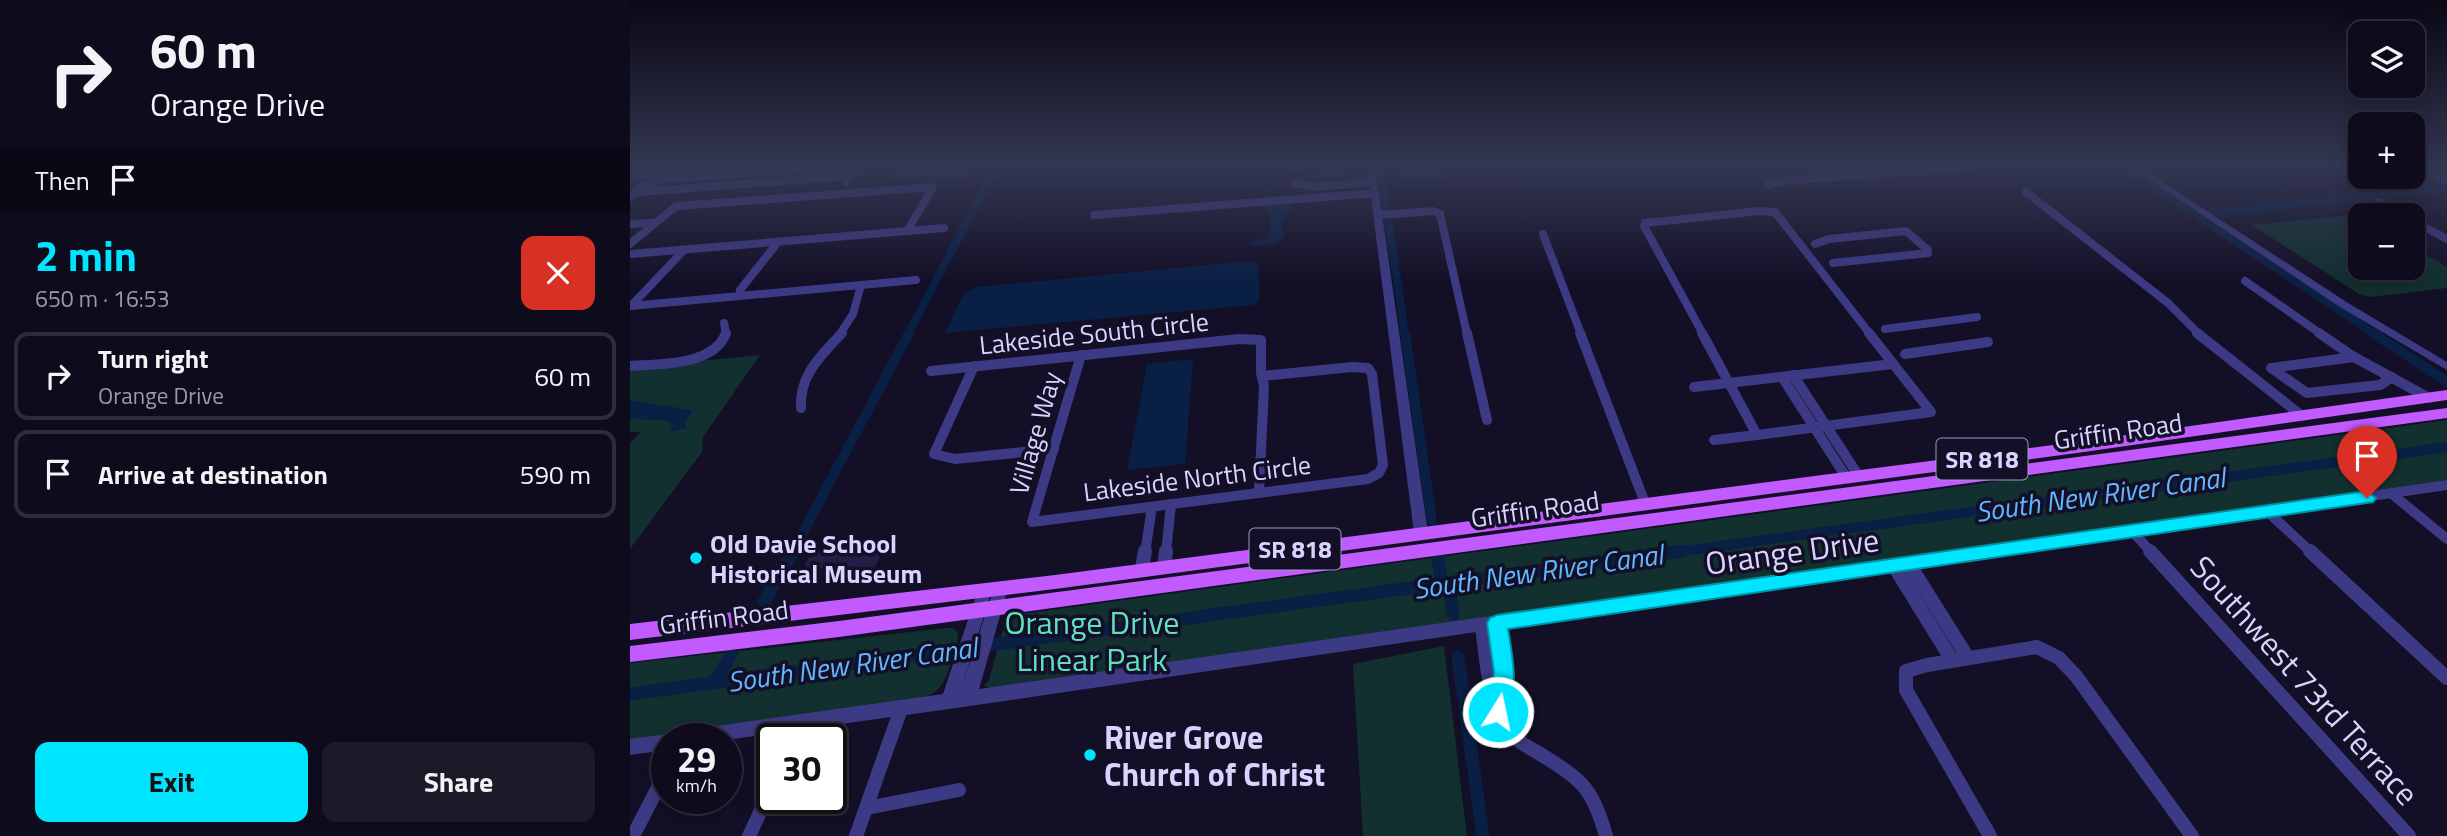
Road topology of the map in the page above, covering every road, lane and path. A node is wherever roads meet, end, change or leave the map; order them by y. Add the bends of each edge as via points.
1 (689, 205) edge
2 (922, 205) edge
3 (1194, 205) edge
4 (1377, 205) edge
5 (2043, 205) edge
6 (2192, 205) edge
7 (1094, 215) dead end
8 (1378, 215) junction
9 (654, 223) junction
10 (630, 225) edge
11 (2425, 227) edge
12 (944, 228) dead end
13 (907, 231) junction
14 (1543, 234) dead end
15 (2446, 238) edge
16 (778, 242) junction
17 (630, 244) edge
18 (1815, 244) dead end
19 (684, 250) junction
20 (630, 254) edge
21 (1833, 263) dead end
22 (916, 280) dead end
23 (2245, 281) dead end
24 (861, 285) junction
25 (740, 290) dead end
26 (631, 305) edge
27 (1978, 317) dead end
28 (724, 323) dead end
29 (1885, 329) dead end
30 (1988, 342) dead end
31 (1905, 354) dead end
32 (1081, 355) junction
33 (2354, 357) junction
34 (1893, 364) junction
35 (630, 366) edge
36 (974, 366) junction
37 (2447, 367) edge
38 (931, 371) dead end
39 (1262, 376) junction
40 (1788, 376) junction
41 (2392, 377) junction
42 (1729, 383) junction
43 (1694, 387) dead end
44 (2447, 395) edge
45 (2429, 398) junction
46 (801, 408) dead end
47 (2447, 413) edge
48 (2302, 416) junction
49 (1487, 420) dead end
50 (2329, 421) junction
51 (1820, 427) junction
52 (2296, 434) junction
53 (1757, 435) junction
54 (1714, 440) dead end
55 (1054, 449) junction
56 (1852, 476) junction
57 (2447, 485) edge
58 (1259, 493) junction
59 (2392, 494) junction
60 (1645, 503) junction
61 (1171, 504) junction
62 (1152, 507) junction
63 (2268, 512) junction
64 (1032, 522) joint
65 (1460, 527) junction
66 (2132, 531) junction
67 (1421, 533) junction
68 (2447, 539) edge
69 (1438, 549) junction
70 (1378, 557) junction
71 (1901, 565) junction
72 (1164, 567) junction
73 (1142, 569) junction
74 (993, 589) junction
75 (984, 618) junction
76 (1490, 624) junction
77 (678, 627) junction
78 (630, 632) edge
79 (630, 653) edge
80 (1968, 658) junction
81 (1952, 660) junction
82 (2447, 678) edge
83 (973, 681) joint
84 (955, 684) joint
85 (968, 699) junction
86 (949, 702) junction
87 (901, 709) junction
88 (796, 723) edge
89 (651, 744) edge
90 (630, 747) edge
91 (959, 790) dead end
92 (651, 801) edge
93 (867, 808) junction
94 (759, 814) edge
95 (633, 836) edge
96 (749, 836) edge
97 (856, 836) edge
98 (1606, 836) edge
99 (1990, 836) edge
100 (2192, 836) edge
101 (2409, 836) edge

1 - 9 street via 676,206
2 - 13 street
3 - 7 street
4 - 8 street
5 - 48 street
6 - 37 street
8 - 49 street via 1437,211
8 - 67 street
9 - 10 street
9 - 17 street
11 - 15 street
12 - 13 street
13 - 16 street
14 - 60 street
16 - 19 street
16 - 25 street
18 - 21 street via 1906,231 1928,250
19 - 20 street
19 - 26 street
22 - 24 street
23 - 33 street
24 - 26 street
24 - 46 street via 849,322 807,376
27 - 29 street
28 - 35 street via 726,335 704,356
30 - 31 street
32 - 36 street, Lakeside South Circle
32 - 39 street, Lakeside South Circle via 1240,339 1261,341
32 - 55 street, Village Way
33 - 41 street
33 - 41 street via 2271,368 2307,393 2380,385
34 - 40 street
34 - 42 street via 1775,212 1645,223
34 - 51 street via 1931,412
36 - 38 street, Lakeside South Circle
36 - 55 street via 934,454 955,459
39 - 58 street
39 - 58 street, Lakeside North Circle via 1368,368 1383,465 1368,479
40 - 42 street
40 - 51 street
41 - 45 street
42 - 43 street
42 - 53 street
44 - 45 main road, Griffin Road / SR 818
45 - 50 main road, Griffin Road / SR 818
47 - 50 main road, Griffin Road / SR 818
48 - 50 main road, Griffin Road / SR 818
48 - 52 main road via 2304,424
48 - 56 main road, Griffin Road / SR 818
50 - 52 main road, Griffin Road / SR 818
51 - 53 street
51 - 56 street
52 - 69 main road, Griffin Road / SR 818
53 - 54 street
55 - 64 street, Village Way
56 - 60 main road, Griffin Road / SR 818
57 - 59 street, Orange Drive
58 - 61 street, Lakeside North Circle
59 - 63 street, Orange Drive
59 - 68 street
60 - 65 main road, Griffin Road / SR 818
61 - 62 street, Lakeside North Circle
61 - 72 street
62 - 64 street, Lakeside North Circle
62 - 73 street
63 - 66 street, Orange Drive
63 - 82 street
65 - 67 main road, Griffin Road / SR 818
65 - 69 main road via 1441,538
66 - 71 street, Orange Drive
66 - 101 street, Southwest 73rd Terrace
67 - 70 main road via 1404,548
67 - 72 main road, Griffin Road / SR 818
69 - 70 main road, Griffin Road / SR 818
70 - 75 main road, Griffin Road / SR 818
71 - 76 street, Orange Drive
71 - 80 street
71 - 81 street
72 - 73 main road, Griffin Road / SR 818
73 - 74 main road, Griffin Road / SR 818
74 - 75 street
74 - 77 main road, Griffin Road / SR 818
75 - 79 main road, Griffin Road / SR 818
75 - 83 street
75 - 84 street
76 - 85 street, Orange Drive
76 - 98 street via 1498,712 1506,728 1588,786
77 - 78 main road, Griffin Road / SR 818
77 - 79 main road via 644,640
80 - 81 street
80 - 100 street via 2037,646 2062,659
81 - 99 street via 1906,671 1906,690
83 - 85 street
84 - 86 street
85 - 86 street, Orange Drive
86 - 87 street, Orange Drive
87 - 88 street, Orange Drive
87 - 93 street
89 - 90 street
91 - 93 street
92 - 95 street
93 - 97 street
94 - 96 street

